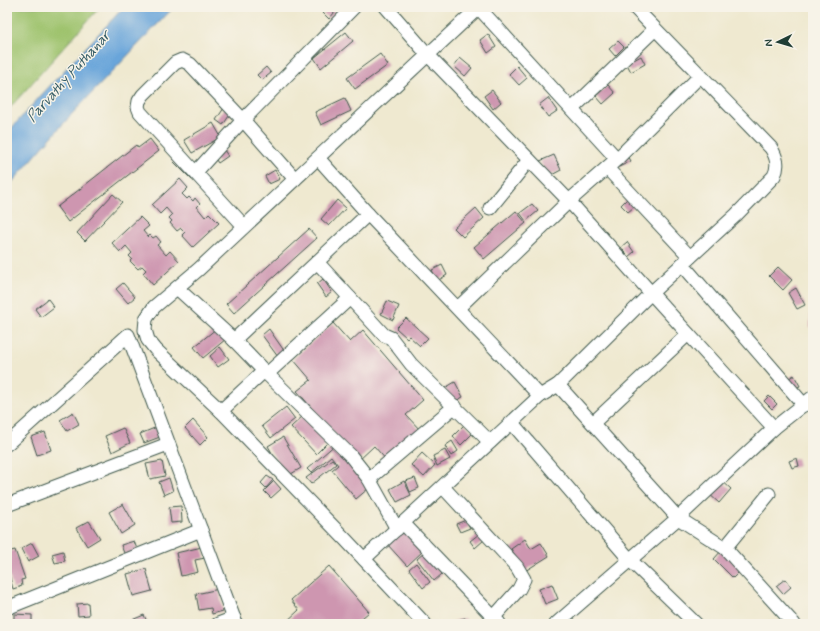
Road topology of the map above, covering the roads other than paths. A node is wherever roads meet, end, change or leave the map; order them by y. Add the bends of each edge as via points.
1 (354, 7) edge
2 (386, 7) edge
3 (478, 7) edge
4 (634, 7) edge
5 (655, 29) junction
6 (428, 55) junction
7 (700, 76) junction
8 (572, 110) junction
9 (243, 120) junction
10 (318, 158) junction
11 (617, 159) junction
12 (529, 160) junction
13 (607, 168) junction
14 (196, 172) junction
15 (295, 179) junction
16 (569, 201) junction
17 (490, 208) dead end
18 (368, 214) junction
19 (244, 226) junction
20 (686, 261) junction
21 (317, 262) junction
22 (177, 288) junction
23 (651, 293) junction
24 (350, 298) junction
25 (458, 308) junction
26 (688, 334) junction
27 (234, 340) junction
28 (266, 372) junction
29 (558, 385) junction
30 (540, 396) junction
31 (808, 401) edge
32 (454, 406) junction
33 (221, 411) junction
34 (512, 423) junction
35 (593, 423) junction
36 (774, 428) junction
37 (490, 442) junction
38 (7, 444) edge
39 (168, 444) junction
40 (369, 479) junction
41 (443, 487) junction
42 (769, 494) dead end
43 (7, 505) edge
44 (678, 518) junction
45 (400, 526) junction
46 (201, 530) junction
47 (725, 548) junction
48 (364, 559) junction
49 (630, 560) junction
50 (7, 608) edge
51 (235, 621) edge
52 (496, 621) edge
53 (218, 624) edge
54 (425, 624) edge
55 (556, 624) edge
56 (696, 624) edge
57 (794, 624) edge

1 - 9 street
2 - 6 street
3 - 6 street
3 - 8 street
4 - 5 street
5 - 7 street
5 - 8 street
6 - 10 street
6 - 12 street
7 - 11 street
7 - 20 street via 771,148 777,160 777,167 774,176
8 - 11 street
9 - 14 street
9 - 14 street via 190,64 182,60 175,63 143,95 139,101 140,112
9 - 15 street
10 - 15 street
10 - 18 street
11 - 13 street
12 - 16 street
12 - 17 street
13 - 16 street
13 - 20 street
14 - 19 street
15 - 19 street
16 - 23 street
16 - 25 street
18 - 21 street
18 - 25 street
19 - 22 street
20 - 23 street
20 - 31 street
21 - 24 street
21 - 27 street
22 - 27 street
22 - 33 street via 154,307 143,322 148,340
23 - 26 street
23 - 29 street
24 - 28 street
24 - 32 street
25 - 30 street
26 - 35 street
26 - 36 street
27 - 28 street
28 - 33 street
28 - 40 street via 350,455
29 - 30 street
29 - 35 street
30 - 34 street
31 - 36 street
32 - 37 street
32 - 40 street
33 - 48 street
34 - 37 street
34 - 49 street
35 - 44 street
36 - 44 street
37 - 41 street
38 - 39 street via 128,335
39 - 43 street
39 - 46 street
40 - 45 street
41 - 45 street
41 - 52 street via 517,567 524,579
42 - 47 street
44 - 47 street
44 - 49 street
45 - 48 street
45 - 52 street
46 - 50 street
46 - 51 street
47 - 57 street
48 - 54 street
49 - 55 street
49 - 56 street
51 - 53 street

